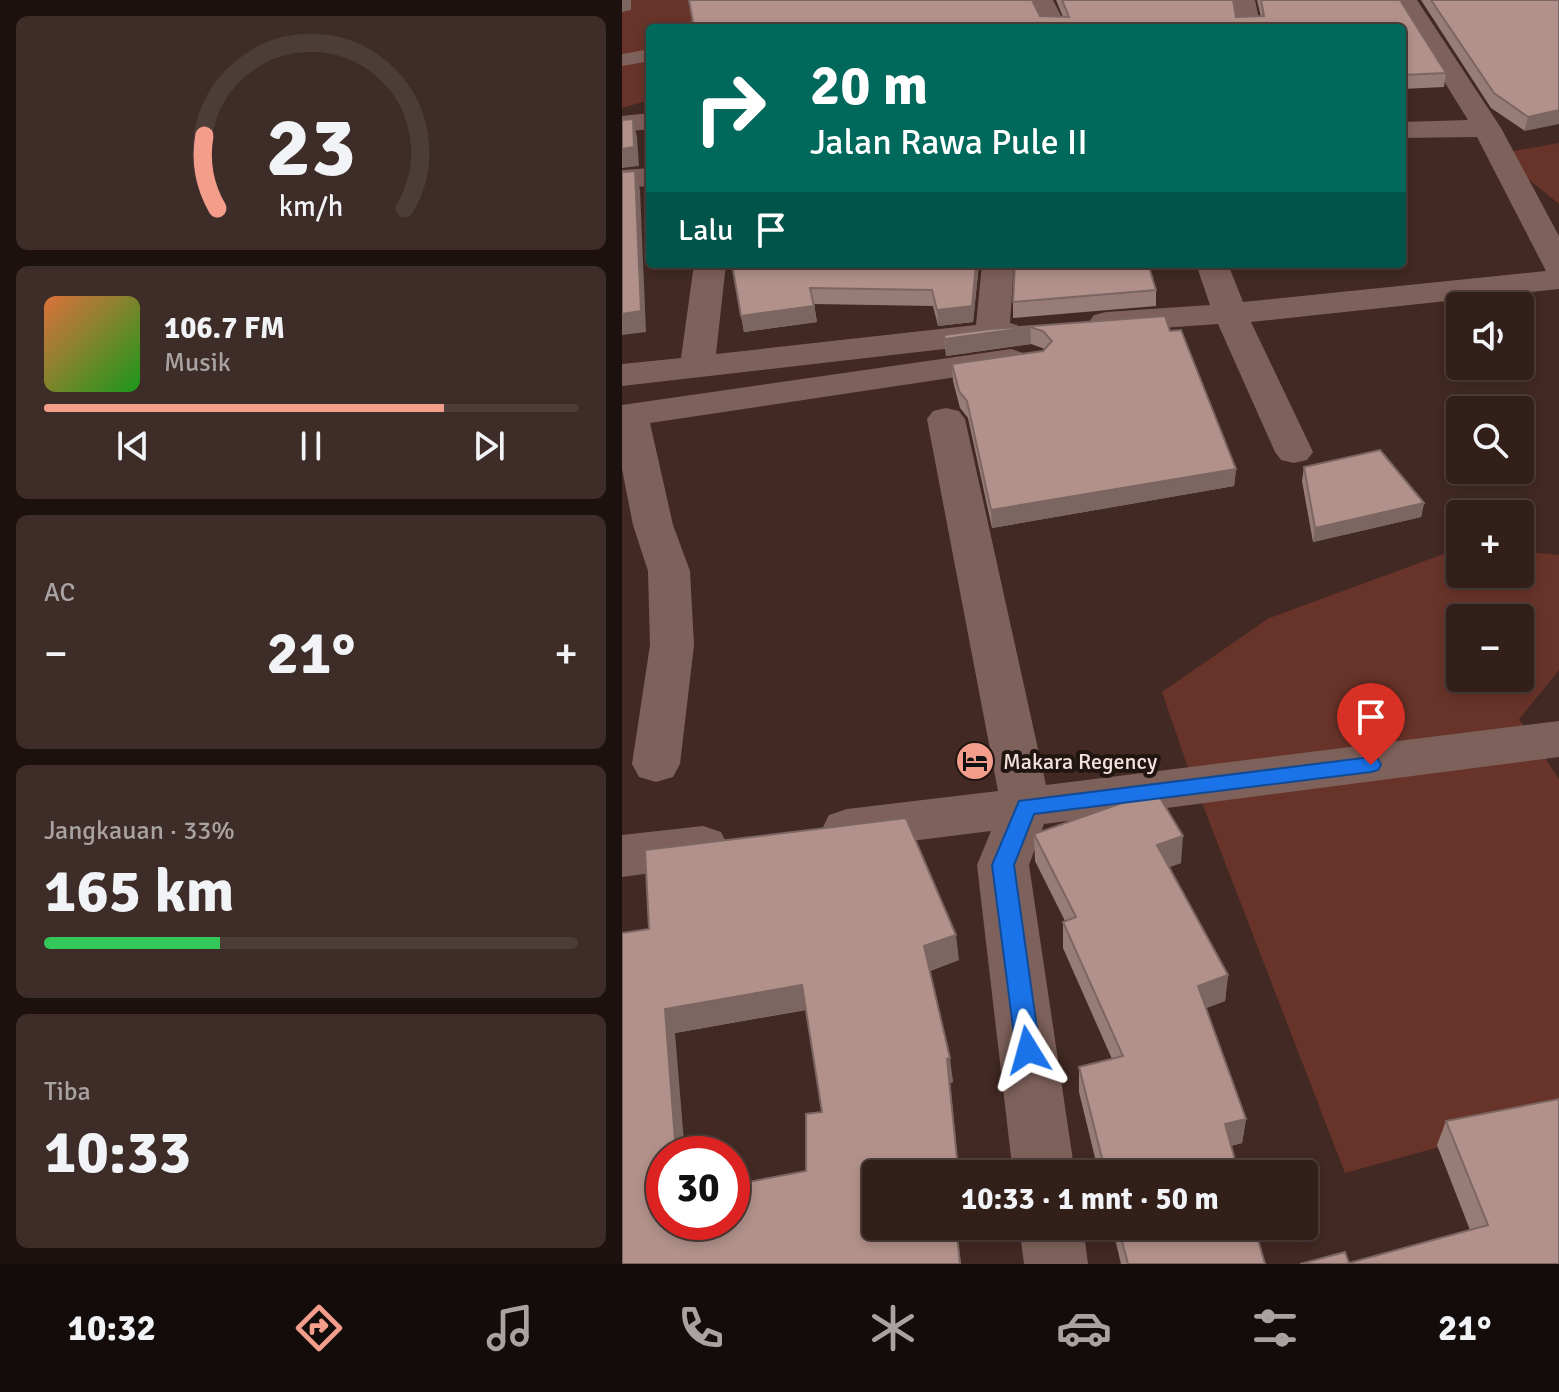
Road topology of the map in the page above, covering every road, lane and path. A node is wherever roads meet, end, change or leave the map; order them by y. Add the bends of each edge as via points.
1 (1041, 0) edge
2 (1243, 0) edge
3 (1408, 4) dead end
4 (1053, 24) edge
5 (1248, 24) edge
6 (646, 56) edge
7 (622, 60) edge
8 (646, 121) edge
9 (622, 124) edge
10 (1487, 128) junction
11 (1406, 130) edge
12 (646, 177) edge
13 (622, 179) edge
14 (1559, 266) edge
15 (710, 268) edge
16 (998, 268) edge
17 (1213, 268) edge
18 (1559, 279) edge
19 (1229, 311) junction
20 (992, 333) junction
21 (1160, 339) edge
22 (1061, 340) junction
23 (697, 368) junction
24 (622, 375) edge
25 (626, 416) edge
26 (946, 419) dead end
27 (1294, 452) dead end
28 (1559, 739) edge
29 (656, 764) dead end
30 (1026, 807) junction
31 (811, 834) edge
32 (749, 841) edge
33 (622, 856) edge
34 (1042, 1160) edge
35 (1053, 1240) edge
36 (1056, 1264) edge

1 - 4 street
2 - 5 street
3 - 10 street
6 - 7 lane
8 - 9 street
10 - 11 street
10 - 14 street
12 - 13 street
15 - 23 street
16 - 20 street
17 - 19 street
18 - 19 street
19 - 22 street
19 - 27 street
20 - 22 street
20 - 23 street
21 - 22 street
22 - 25 street
23 - 24 street
25 - 29 street via 669,571 672,645
26 - 30 street
28 - 30 street
30 - 31 street
30 - 34 street via 1003,865
32 - 33 street
35 - 36 street

